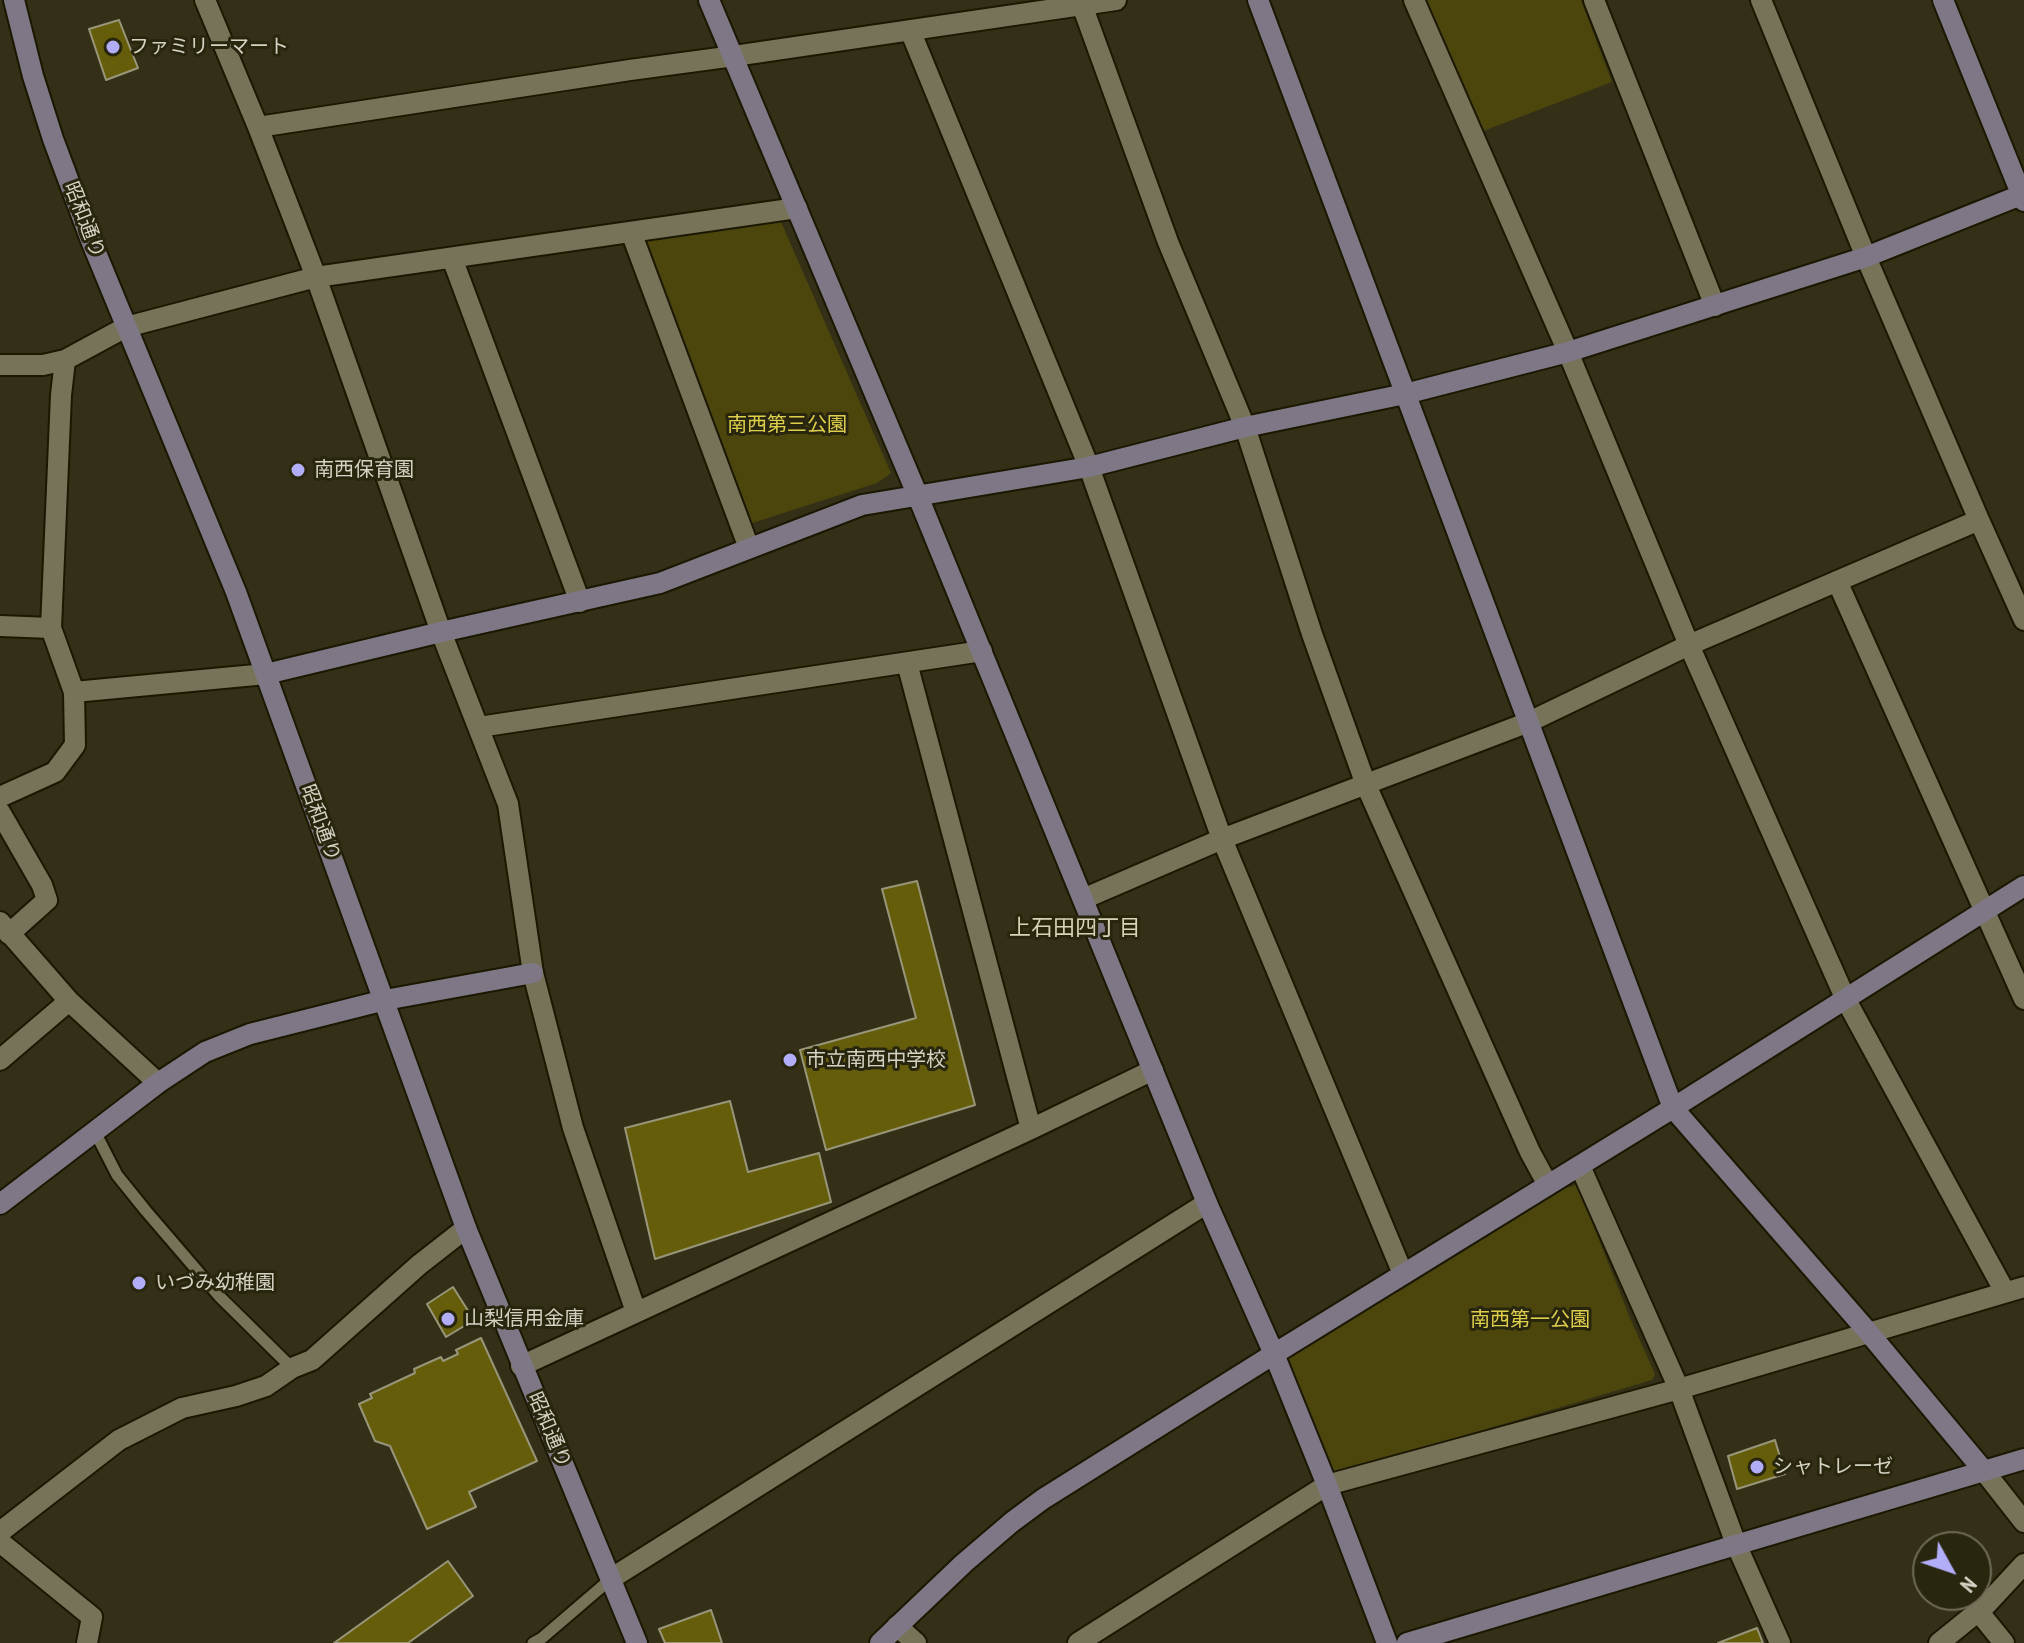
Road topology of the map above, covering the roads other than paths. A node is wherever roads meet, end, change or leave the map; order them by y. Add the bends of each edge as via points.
1 (14, 0) edge
2 (205, 0) edge
3 (709, 0) edge
4 (1116, 0) edge
5 (1258, 0) edge
6 (1414, 0) edge
7 (1594, 0) edge
8 (1761, 0) edge
9 (1943, 0) edge
10 (1082, 5) junction
11 (910, 30) junction
12 (734, 56) junction
13 (258, 127) junction
14 (2023, 197) edge
15 (797, 208) junction
16 (631, 232) junction
17 (1866, 257) junction
18 (452, 258) junction
19 (316, 277) junction
20 (1715, 306) junction
21 (126, 327) junction
22 (1568, 352) junction
23 (65, 360) junction
24 (0, 365) edge
25 (1405, 394) junction
26 (1245, 427) junction
27 (1089, 467) junction
28 (917, 494) junction
29 (1979, 520) junction
30 (749, 548) junction
31 (1837, 581) junction
32 (580, 602) junction
33 (2024, 620) edge
34 (0, 626) edge
35 (51, 628) junction
36 (441, 632) junction
37 (1689, 645) junction
38 (982, 651) junction
39 (907, 663) junction
40 (266, 674) junction
41 (74, 692) junction
42 (1529, 722) junction
43 (479, 727) junction
44 (1366, 785) junction
45 (0, 797) edge
46 (0, 812) edge
47 (1222, 839) junction
48 (2024, 886) edge
49 (1083, 899) junction
50 (1984, 911) junction
51 (4, 928) edge
52 (533, 973) junction
53 (2024, 999) edge
54 (385, 1000) junction
55 (1846, 1000) junction
56 (69, 1001) junction
57 (0, 1060) edge
58 (1153, 1070) junction
59 (158, 1083) junction
60 (1673, 1108) junction
61 (1031, 1129) junction
62 (95, 1132) junction
63 (1580, 1166) junction
64 (1548, 1185) junction
65 (1207, 1203) junction
66 (0, 1204) edge
67 (466, 1228) junction
68 (1403, 1274) junction
69 (2015, 1289) edge
70 (636, 1312) junction
71 (1869, 1333) junction
72 (1274, 1354) junction
73 (521, 1366) junction
74 (292, 1368) junction
75 (1679, 1389) junction
76 (2024, 1459) edge
77 (1984, 1471) junction
78 (1327, 1485) junction
79 (2024, 1522) edge
80 (0, 1532) edge
81 (0, 1542) edge
82 (1736, 1544) junction
83 (2024, 1564) edge
84 (612, 1578) junction
85 (1992, 1597) edge
86 (1978, 1611) joint
87 (897, 1626) junction
88 (87, 1643) edge
89 (533, 1643) edge
90 (637, 1643) edge
91 (880, 1643) edge
92 (916, 1643) edge
93 (1078, 1643) edge
94 (1387, 1643) edge
95 (1407, 1643) edge
96 (1780, 1643) edge
97 (1939, 1643) edge
98 (2004, 1643) edge

1 - 21 street, 昭和通り via 53,139
2 - 13 street
3 - 12 street
4 - 10 street
5 - 25 street
6 - 22 street
7 - 20 street
8 - 17 street
9 - 14 street
10 - 11 street
10 - 26 street via 1168,242
11 - 12 street
11 - 27 street
12 - 13 street
12 - 15 street
13 - 19 street
14 - 17 street
15 - 16 street
15 - 28 street
16 - 18 street
16 - 30 street
17 - 20 street
17 - 29 street
18 - 19 street
18 - 32 street
19 - 21 street
19 - 36 street
20 - 22 street
21 - 23 street
21 - 40 street, 昭和通り
22 - 25 street
22 - 37 street
23 - 24 street
23 - 35 street
25 - 26 street
25 - 42 street
26 - 27 street
26 - 44 street
27 - 28 street
27 - 47 street
28 - 30 street via 862,505
28 - 38 street
29 - 31 street
29 - 33 street
30 - 32 street via 660,583
31 - 37 street
31 - 50 street
32 - 36 street
34 - 35 street
35 - 41 street
36 - 40 street
36 - 43 street
37 - 42 street
37 - 55 street
38 - 39 street
38 - 49 street
39 - 43 street
39 - 61 street
40 - 41 street
40 - 54 street, 昭和通り
41 - 45 street via 75,745 55,772
42 - 44 street
42 - 60 street
43 - 52 street via 508,804
44 - 47 street
44 - 64 street
46 - 51 street via 47,900
47 - 49 street
47 - 68 street
48 - 50 street
49 - 58 street
50 - 53 street
50 - 55 street
51 - 56 street
52 - 54 street
52 - 70 street via 573,1128
54 - 59 street via 250,1034 205,1052
54 - 67 street, 昭和通り
55 - 60 street
55 - 69 street
56 - 57 street
56 - 59 street
58 - 61 street
58 - 65 street
59 - 62 street
60 - 63 street
60 - 71 street
61 - 70 street
62 - 66 street
62 - 74 lane via 117,1175 146,1211 219,1296
63 - 64 street
63 - 75 street
64 - 68 street
65 - 72 street
65 - 84 street
67 - 73 street, 昭和通り
67 - 74 street via 312,1360
68 - 72 street
69 - 71 street
70 - 73 street
71 - 75 street
71 - 77 street
72 - 78 street
72 - 87 street via 1043,1499
73 - 84 street, 昭和通り
74 - 80 street via 266,1386 182,1408 119,1440
75 - 78 street
75 - 82 street
76 - 77 street
77 - 79 street
77 - 82 street
78 - 93 street
78 - 94 street
81 - 88 street via 92,1617
82 - 95 street
82 - 96 street
83 - 85 street
84 - 89 lane
84 - 90 street, 昭和通り
86 - 97 street
86 - 98 street
87 - 91 street
87 - 92 street

